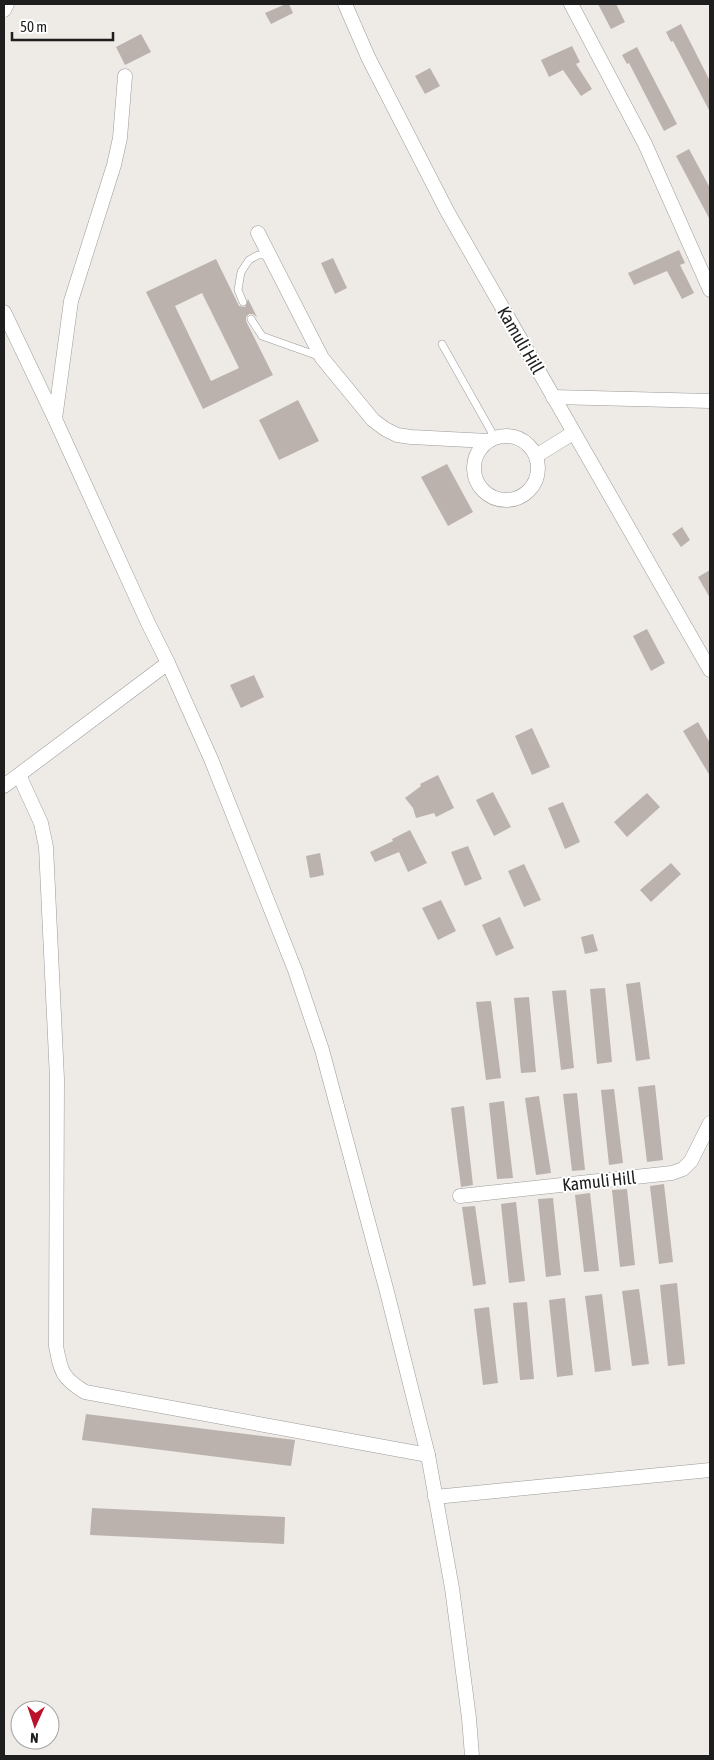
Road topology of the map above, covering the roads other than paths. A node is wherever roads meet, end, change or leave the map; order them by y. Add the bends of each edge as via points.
1 (7, 4) edge
2 (345, 4) edge
3 (571, 4) edge
4 (4, 10) edge
5 (124, 76) dead end
6 (258, 233) dead end
7 (269, 255) junction
8 (710, 290) edge
9 (243, 302) dead end
10 (4, 312) edge
11 (251, 319) dead end
12 (442, 344) dead end
13 (322, 358) junction
14 (553, 397) junction
15 (710, 401) edge
16 (55, 419) junction
17 (573, 433) junction
18 (492, 440) junction
19 (536, 456) junction
20 (168, 662) junction
21 (710, 670) edge
22 (19, 775) junction
23 (4, 786) edge
24 (710, 1123) edge
25 (460, 1196) dead end
26 (428, 1455) junction
27 (710, 1470) edge
28 (435, 1497) junction
29 (472, 1756) edge

1 - 4 street
2 - 14 street, Kamuli Hill via 368,57 447,211
3 - 8 street via 645,144
5 - 16 street via 120,138 72,302
6 - 7 street
7 - 9 lane via 258,255 249,260 241,272 238,290
7 - 13 street
10 - 16 street
11 - 13 lane via 262,336
12 - 18 lane
13 - 18 street via 373,420 397,435
14 - 15 street
14 - 17 street, Kamuli Hill
16 - 20 street
17 - 19 street
17 - 21 street, Kamuli Hill
18 - 19 street via 504,436 520,439
18 - 19 street via 478,453 474,469 478,484 494,498 517,499 530,491 537,478
20 - 22 street
20 - 26 street via 256,871 322,1050
22 - 23 street
22 - 26 street via 41,823 46,846 57,1079 56,1346 61,1369 69,1383 85,1392
24 - 25 street, Kamuli Hill via 690,1161 683,1169 672,1173
26 - 28 street
27 - 28 street
28 - 29 street via 452,1588

